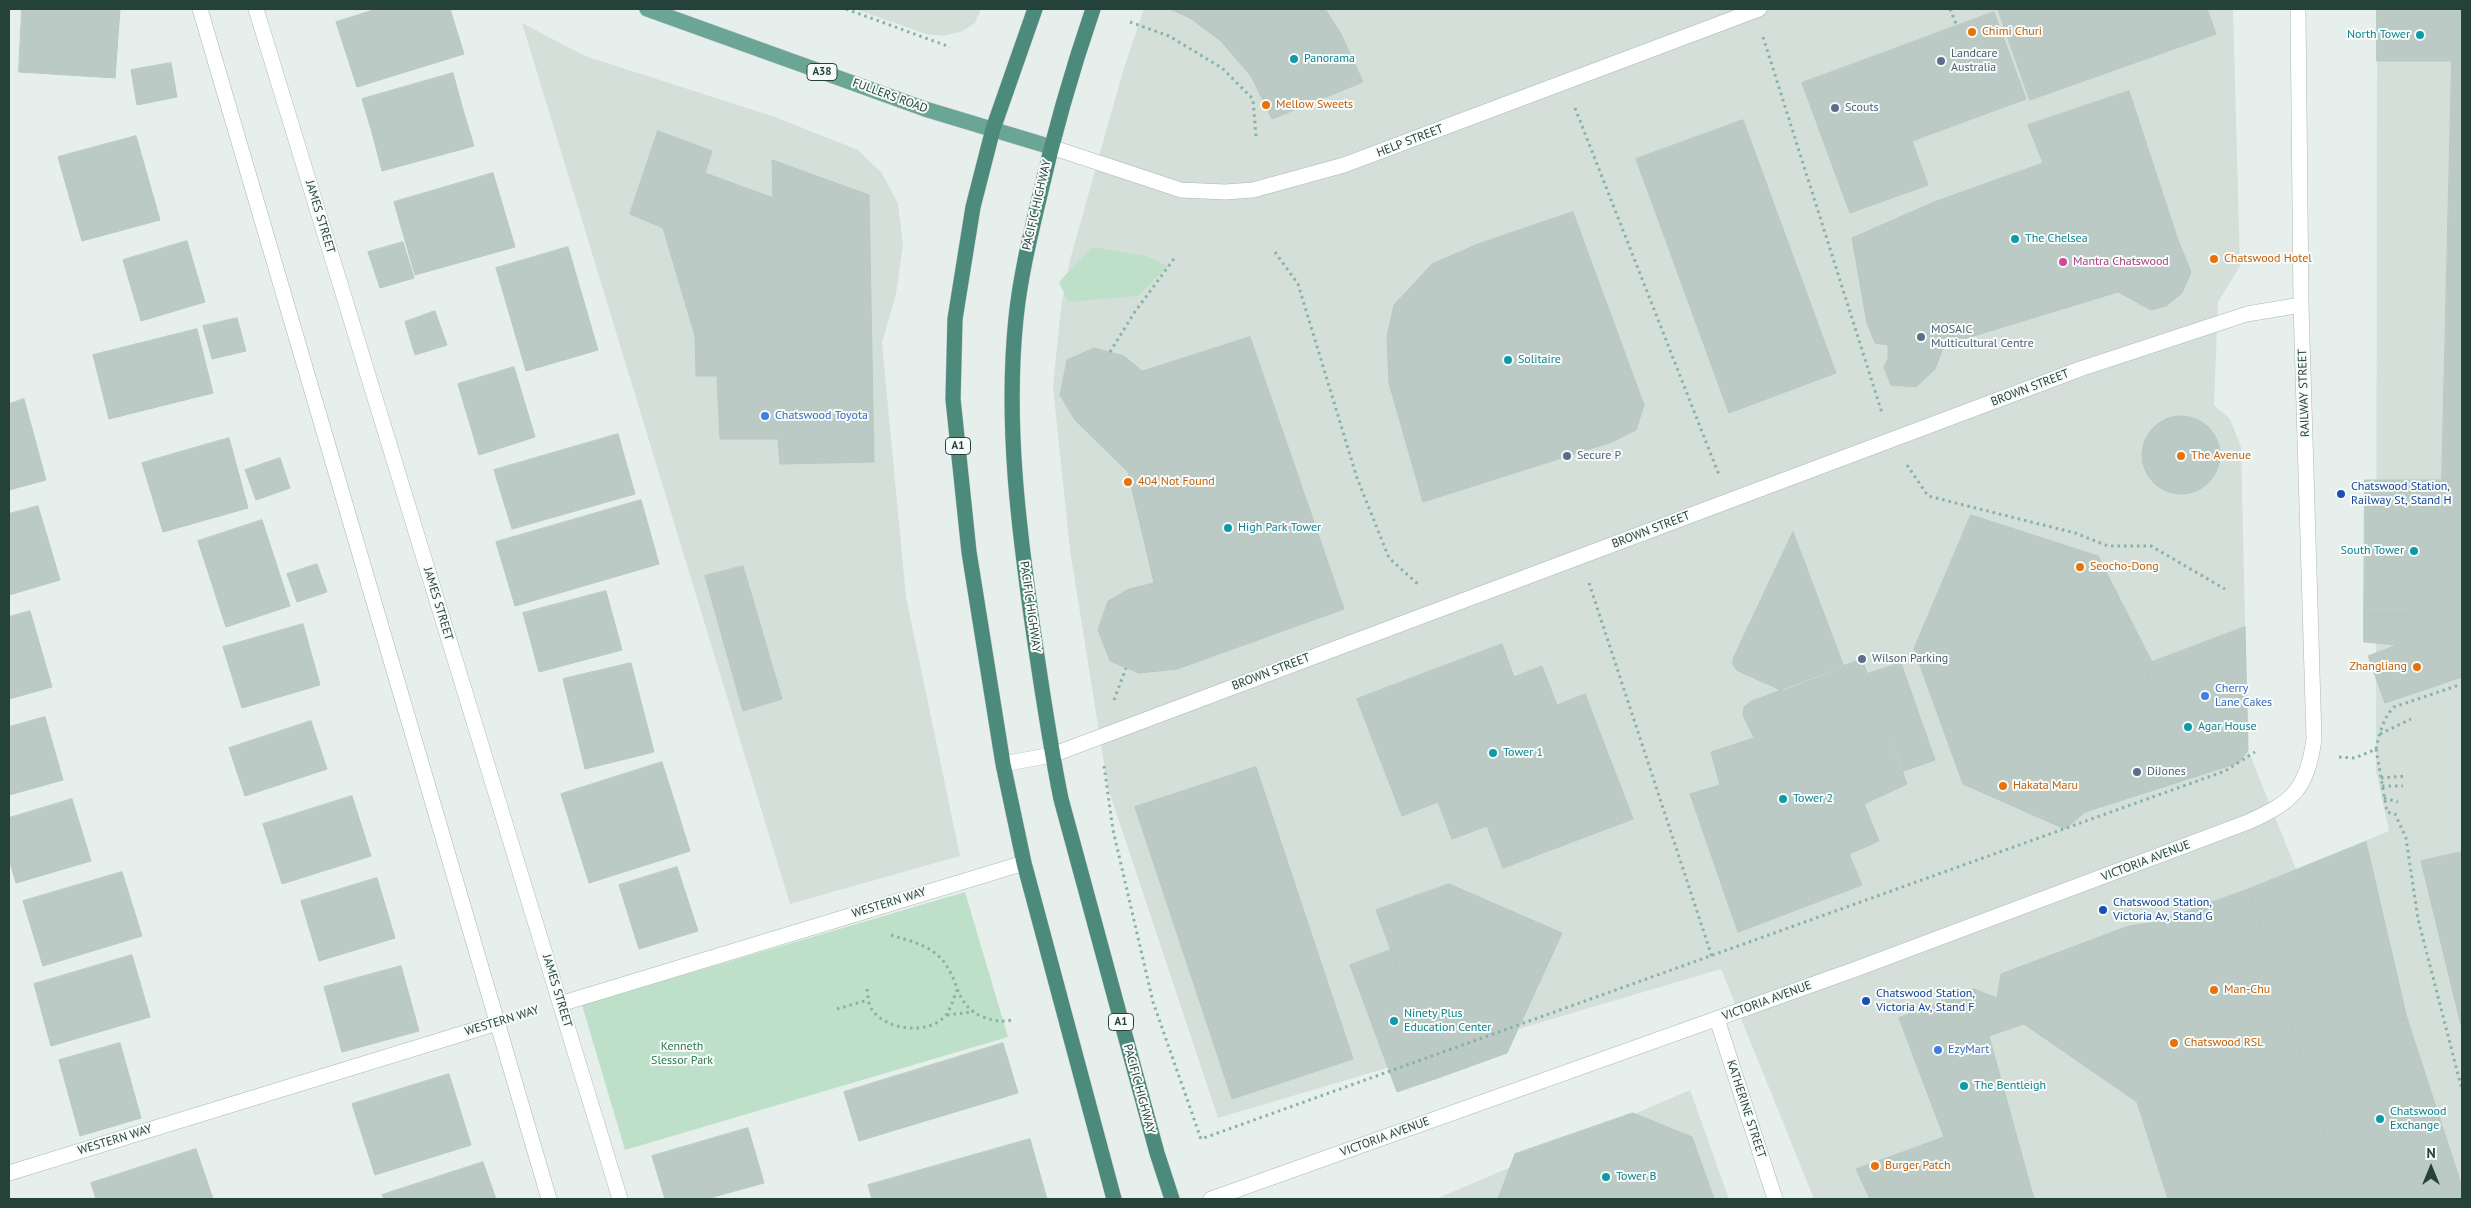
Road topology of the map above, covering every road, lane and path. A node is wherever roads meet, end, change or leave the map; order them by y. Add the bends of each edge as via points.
1 (200, 9) edge
2 (256, 9) edge
3 (647, 9) edge
4 (846, 9) edge
5 (1035, 9) edge
6 (1094, 9) edge
7 (1950, 9) edge
8 (2298, 9) edge
9 (1757, 10) edge
10 (1130, 22) dead end
11 (1957, 26) dead end
12 (950, 46) dead end
13 (1565, 82) junction
14 (993, 129) junction
15 (1256, 137) dead end
16 (1051, 147) junction
17 (1275, 252) dead end
18 (1176, 256) dead end
19 (2301, 305) junction
20 (1110, 352) dead end
21 (1891, 440) junction
22 (1729, 501) junction
23 (1580, 556) junction
24 (2225, 588) dead end
25 (1442, 608) junction
26 (2462, 684) edge
27 (2411, 719) dead end
28 (2379, 734) junction
29 (1099, 737) junction
30 (2376, 749) junction
31 (2255, 752) dead end
32 (1052, 755) junction
33 (2355, 758) dead end
34 (1003, 764) junction
35 (2306, 776) joint
36 (2405, 776) dead end
37 (2381, 778) junction
38 (2382, 786) junction
39 (2403, 786) dead end
40 (2384, 798) junction
41 (2398, 802) dead end
42 (2387, 812) junction
43 (2395, 814) dead end
44 (1024, 862) junction
45 (889, 935) dead end
46 (1712, 957) junction
47 (867, 990) dead end
48 (957, 990) junction
49 (868, 1000) junction
50 (560, 1004) junction
51 (836, 1009) dead end
52 (972, 1012) junction
53 (946, 1015) junction
54 (1717, 1019) junction
55 (1012, 1020) dead end
56 (497, 1023) junction
57 (2462, 1090) edge
58 (9, 1173) edge
59 (549, 1199) edge
60 (620, 1199) edge
61 (1114, 1199) edge
62 (1172, 1199) edge
63 (1211, 1199) edge
64 (1775, 1199) edge

1 - 56 street
2 - 50 street, JAMES STREET
3 - 14 main road, FULLERS ROAD / A38 via 925,109
4 - 12 path
5 - 14 highway, A1
6 - 16 highway, PACIFIC HIGHWAY / A1 via 1072,70
7 - 11 path
8 - 19 street, RAILWAY STREET
9 - 13 street, HELP STREET
9 - 21 path
10 - 15 path via 1169,36 1222,68 1253,99
13 - 16 street, HELP STREET via 1344,166 1253,190 1181,190
13 - 22 path
14 - 16 main road, A38
14 - 34 highway, A1 via 973,207 955,318 953,399 969,552
16 - 32 highway, PACIFIC HIGHWAY / A1 via 1022,270 1016,319 1013,407 1014,481
17 - 25 path via 1298,284 1356,478 1390,558
18 - 20 path
19 - 21 street, BROWN STREET via 2247,314 2080,369
19 - 35 street, RAILWAY STREET via 2314,739
21 - 22 street, BROWN STREET
21 - 24 path via 1928,496 2075,533 2108,546 2151,546
22 - 23 street, BROWN STREET
23 - 25 street, BROWN STREET
23 - 46 path
25 - 29 street, BROWN STREET
26 - 28 path via 2394,708
27 - 28 path
28 - 30 path
29 - 32 street, BROWN STREET
29 - 46 path via 1113,830 1153,1002 1201,1138
30 - 33 path
30 - 37 path
31 - 46 path via 2225,771
32 - 34 street, BROWN STREET
32 - 62 highway, PACIFIC HIGHWAY / A1 via 1074,854
34 - 44 highway, A1
35 - 54 street, VICTORIA AVENUE via 2293,796 2278,809 2248,822
36 - 37 path
37 - 38 path
38 - 39 path
38 - 40 path
40 - 41 path
40 - 42 path
42 - 43 path
42 - 57 path via 2396,814 2406,838 2418,919
44 - 50 street, WESTERN WAY
44 - 61 highway, A1
45 - 48 path via 921,943 944,962
47 - 49 path
48 - 52 path
48 - 53 path
49 - 51 path
49 - 53 path via 884,1021 911,1029 930,1026
50 - 60 street, JAMES STREET
52 - 53 path
52 - 55 path via 997,1022
54 - 63 street, VICTORIA AVENUE
54 - 64 street, KATHERINE STREET
56 - 58 street, WESTERN WAY
56 - 59 street

